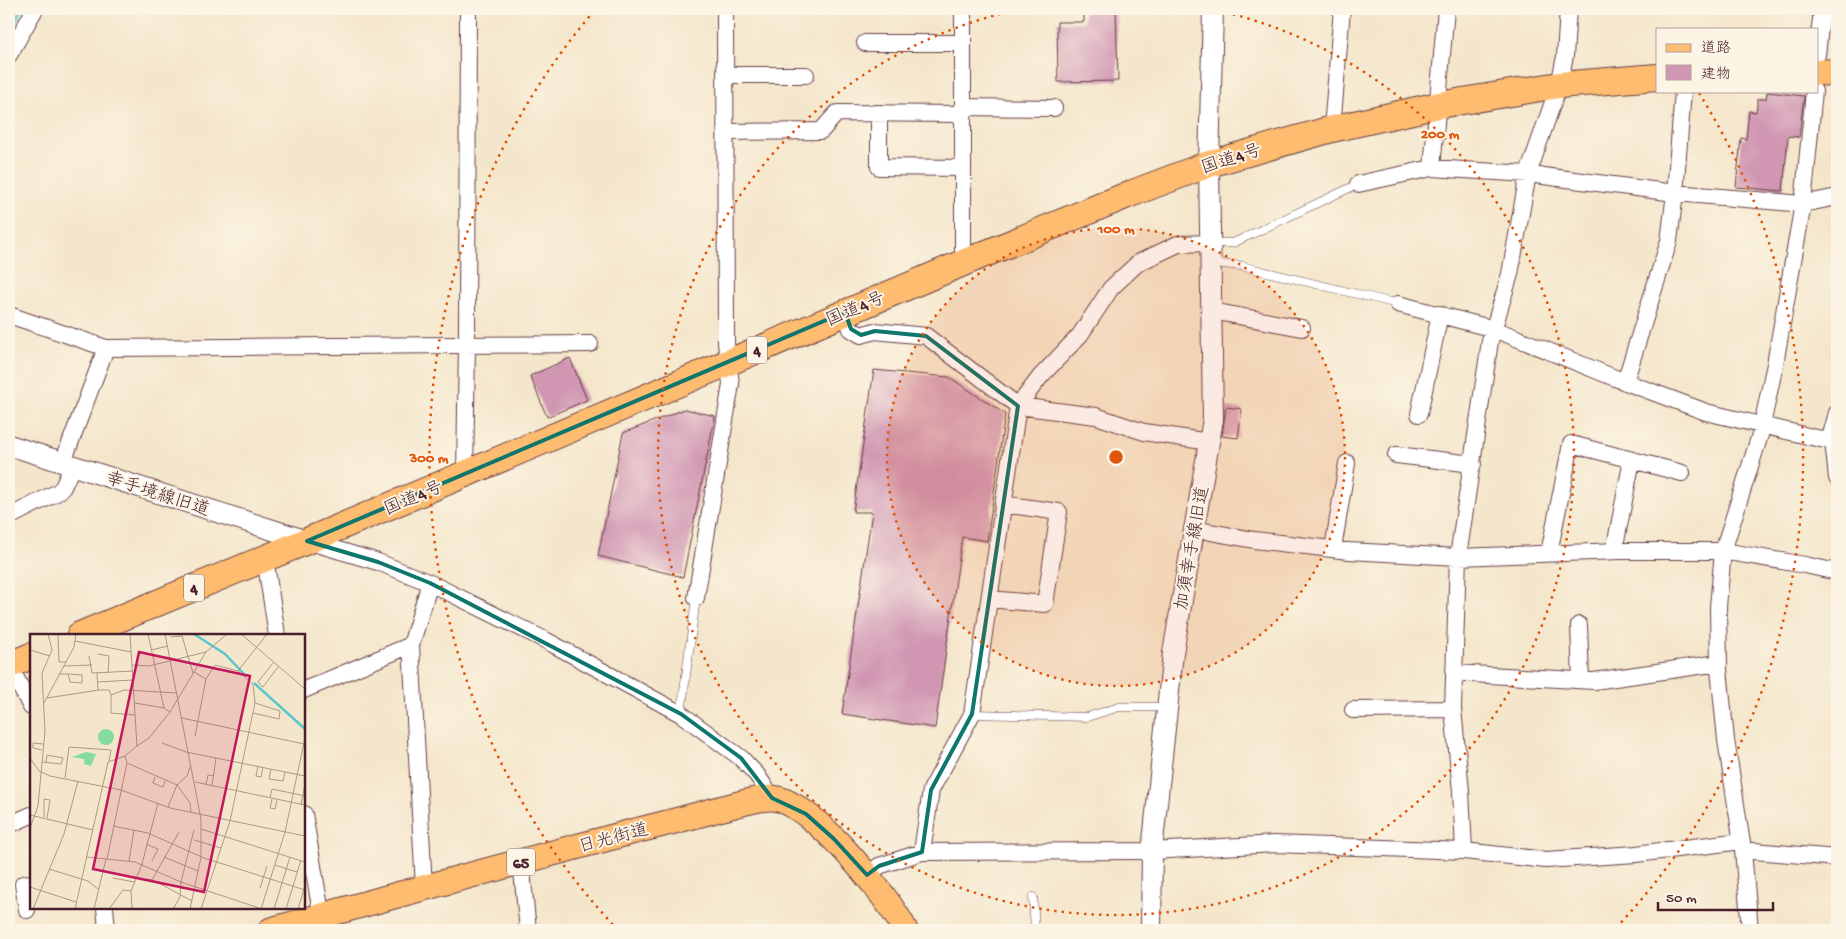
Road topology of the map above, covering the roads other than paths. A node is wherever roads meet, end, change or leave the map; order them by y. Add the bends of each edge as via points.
1 (36, 9) edge
2 (468, 9) edge
3 (725, 9) edge
4 (963, 9) edge
5 (1213, 9) edge
6 (1342, 9) edge
7 (1446, 9) edge
8 (1568, 9) edge
9 (1822, 9) edge
10 (865, 42) dead end
11 (962, 43) junction
12 (1818, 46) edge
13 (9, 55) edge
14 (1818, 72) edge
15 (1837, 73) edge
16 (725, 75) junction
17 (806, 76) dead end
18 (1656, 77) edge
19 (1559, 86) junction
20 (1683, 92) edge
21 (1814, 92) edge
22 (1439, 105) junction
23 (1054, 108) dead end
24 (962, 111) junction
25 (879, 113) junction
26 (1332, 129) junction
27 (726, 132) junction
28 (1209, 164) junction
29 (962, 168) junction
30 (1432, 168) junction
31 (1528, 174) junction
32 (1358, 184) joint
33 (1675, 193) junction
34 (1837, 197) edge
35 (1803, 204) junction
36 (1211, 253) junction
37 (962, 262) junction
38 (1398, 304) joint
39 (845, 312) junction
40 (1212, 312) junction
41 (9, 314) edge
42 (1440, 314) junction
43 (1302, 328) dead end
44 (1494, 329) junction
45 (468, 344) junction
46 (590, 344) dead end
47 (106, 348) junction
48 (728, 363) junction
49 (1625, 382) junction
50 (1018, 406) junction
51 (1837, 413) edge
52 (1419, 414) dead end
53 (1762, 425) junction
54 (1209, 442) junction
55 (1833, 442) junction
56 (9, 445) edge
57 (1396, 455) dead end
58 (1632, 460) junction
59 (1347, 463) dead end
60 (68, 464) junction
61 (1473, 464) junction
62 (1682, 473) dead end
63 (465, 475) junction
64 (1837, 478) edge
65 (1004, 504) junction
66 (9, 517) edge
67 (1194, 529) junction
68 (307, 542) junction
69 (1332, 549) junction
70 (1614, 551) junction
71 (1723, 551) junction
72 (1549, 553) junction
73 (1458, 557) junction
74 (265, 558) junction
75 (1837, 572) edge
76 (430, 584) junction
77 (696, 598) joint
78 (989, 599) junction
79 (1579, 625) dead end
80 (82, 634) edge
81 (277, 634) edge
82 (411, 645) junction
83 (30, 656) edge
84 (1719, 663) junction
85 (9, 665) edge
86 (1454, 673) junction
87 (1581, 680) junction
88 (305, 690) edge
89 (30, 705) edge
90 (1167, 707) junction
91 (1452, 709) junction
92 (1353, 710) dead end
93 (681, 714) junction
94 (972, 714) junction
95 (772, 798) junction
96 (30, 815) edge
97 (305, 820) edge
98 (9, 825) edge
99 (1742, 846) junction
100 (1152, 850) junction
101 (922, 852) junction
102 (1464, 852) junction
103 (1837, 858) edge
104 (520, 862) junction
105 (866, 875) junction
106 (30, 884) edge
107 (424, 888) junction
108 (1033, 897) dead end
109 (105, 909) edge
110 (27, 910) dead end
111 (322, 923) edge
112 (107, 930) edge
113 (271, 930) edge
114 (528, 930) edge
115 (904, 930) edge
116 (1035, 930) edge
117 (1152, 930) edge
118 (1750, 930) edge

1 - 13 street
2 - 45 street
3 - 16 street
4 - 11 street
5 - 28 street, 加須幸手線旧道
6 - 26 street
7 - 22 street
8 - 19 street
9 - 12 street
10 - 11 street
11 - 24 street
14 - 15 highway
16 - 17 street
16 - 27 street
18 - 19 highway, 国道4号 / 4
19 - 22 highway, 国道4号 / 4
19 - 31 street
20 - 33 street
21 - 35 street
22 - 26 highway, 国道4号 / 4
22 - 30 street
23 - 24 street
24 - 25 street
24 - 29 street
25 - 27 street via 837,112 821,131
25 - 29 street via 879,167
26 - 28 highway, 国道4号 / 4
27 - 48 street
28 - 36 street, 加須幸手線旧道
28 - 37 highway, 国道4号 / 4
29 - 37 street
30 - 31 street
30 - 32 street
31 - 33 street
31 - 44 street via 1510,274
32 - 36 lane
33 - 35 street
33 - 49 street via 1668,241
34 - 35 street
35 - 53 street
36 - 38 lane via 1252,268
36 - 40 street, 加須幸手線旧道
36 - 50 street via 1178,244 1138,263 1111,288 1080,335 1040,377
37 - 39 highway, 国道4号 / 4
38 - 42 street
39 - 48 highway, 国道4号 / 4
39 - 50 street via 851,329 861,335 875,332 926,336
40 - 43 street
40 - 54 street, 加須幸手線旧道 via 1213,419
41 - 47 street
42 - 44 street
42 - 52 street
44 - 49 street
44 - 61 street
45 - 46 street
45 - 47 street
45 - 63 street
47 - 60 street
48 - 63 highway, 国道4号 / 4
48 - 77 street via 731,384
49 - 53 street via 1706,412
50 - 54 street via 1096,416 1144,432
50 - 65 street
51 - 55 street
53 - 55 street
53 - 71 street
54 - 67 street, 加須幸手線旧道
55 - 64 street
56 - 60 street, 幸手境線旧道
57 - 61 street
58 - 62 street
58 - 70 street
58 - 72 street via 1571,444
59 - 69 street
60 - 66 street via 58,492
60 - 68 street, 幸手境線旧道
61 - 73 street
63 - 68 highway, 国道4号 / 4
65 - 78 street
65 - 78 street via 1059,512 1045,604
67 - 69 street
67 - 90 street, 加須幸手線旧道
68 - 74 highway, 国道4号 / 4
68 - 76 street via 378,562
69 - 73 street
70 - 71 street
70 - 72 street
71 - 75 street
71 - 84 street via 1718,608
72 - 73 street
73 - 86 street
74 - 80 highway, 国道4号 / 4
74 - 81 street
76 - 82 street
76 - 93 street via 547,641
77 - 93 lane
78 - 94 street
79 - 87 street
82 - 88 street
82 - 107 street
83 - 85 highway
84 - 87 street via 1594,681
84 - 99 street via 1726,740
85 - 89 street
86 - 87 street
86 - 91 street
90 - 94 lane via 1119,707 1087,717
90 - 100 street, 加須幸手線旧道
91 - 92 street
91 - 102 street
93 - 95 street via 741,758
94 - 101 street via 931,790
95 - 104 main road, 日光街道 / 65
95 - 105 main road via 806,814
96 - 98 street
97 - 111 street
99 - 102 street via 1546,860
99 - 103 street
99 - 118 street
100 - 101 street
100 - 102 street via 1275,844
100 - 117 street, 加須幸手線旧道
101 - 105 street via 879,866
104 - 107 main road, 日光街道 / 65
104 - 114 street
105 - 115 main road
106 - 110 street via 23,884
107 - 111 main road, 日光街道 / 65
108 - 116 lane
109 - 112 street
111 - 113 main road, 日光街道 / 65

